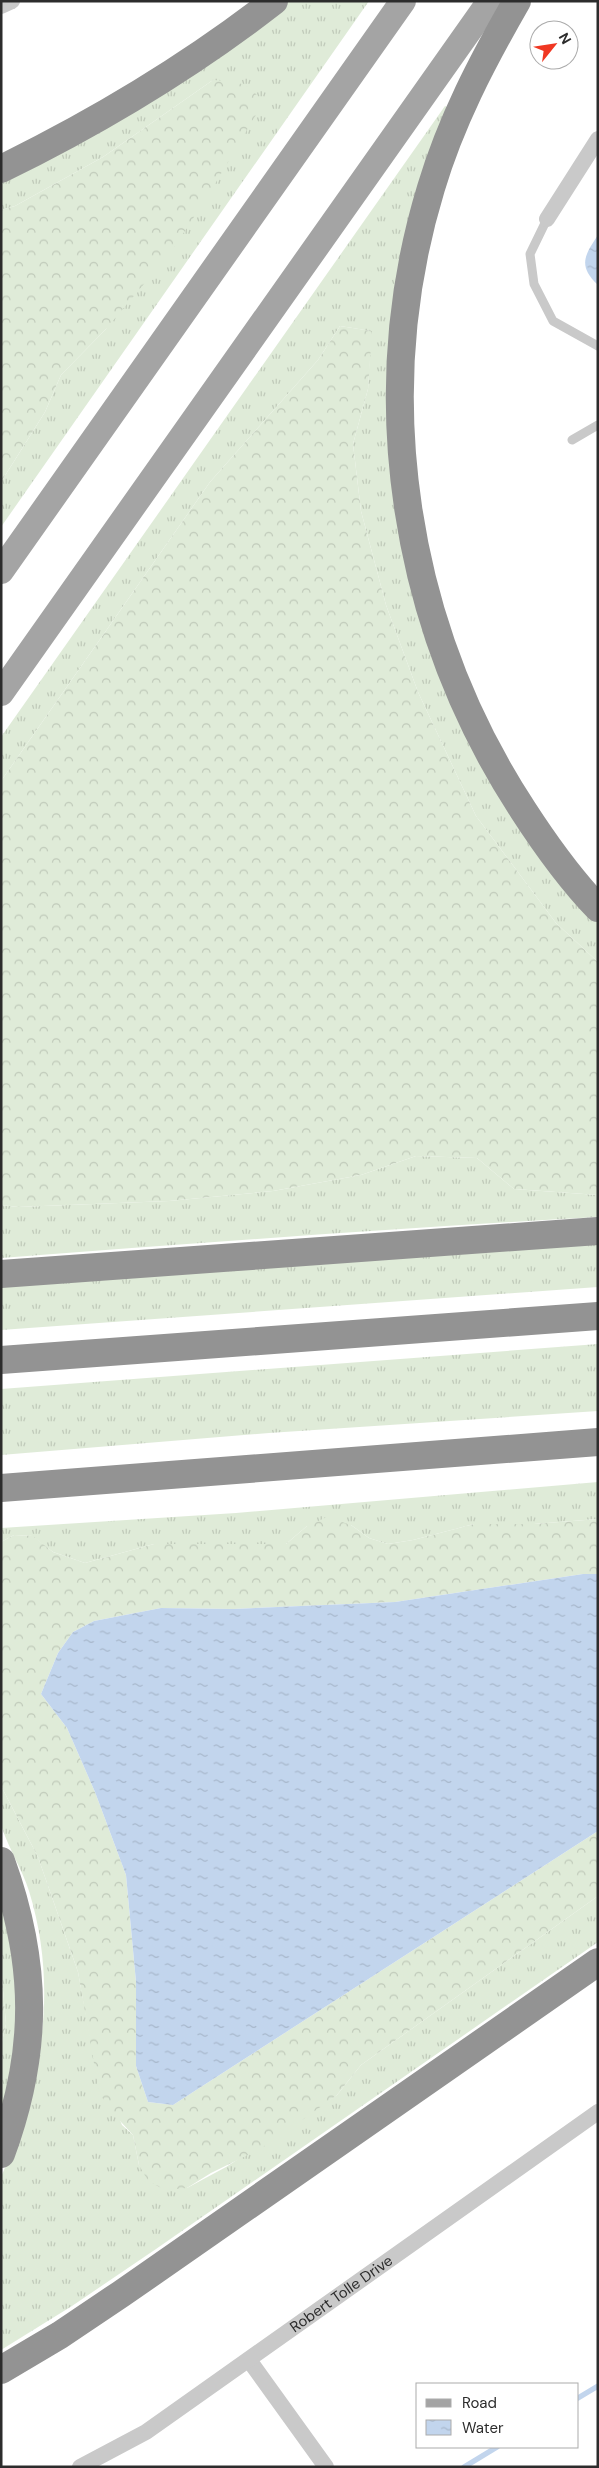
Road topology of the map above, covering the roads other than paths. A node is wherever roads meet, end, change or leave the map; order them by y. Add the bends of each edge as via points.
1 (12, 1) edge
2 (274, 1) edge
3 (402, 1) edge
4 (490, 1) edge
5 (517, 1) edge
6 (1, 6) edge
7 (598, 139) edge
8 (1, 169) edge
9 (548, 219) joint
10 (598, 346) edge
11 (598, 425) edge
12 (572, 440) dead end
13 (1, 571) edge
14 (1, 693) edge
15 (598, 908) edge
16 (598, 1231) edge
17 (1, 1274) edge
18 (598, 1316) edge
19 (1, 1360) edge
20 (598, 1442) edge
21 (1, 1488) edge
22 (1, 1861) edge
23 (598, 1962) edge
24 (598, 2112) edge
25 (1, 2154) edge
26 (249, 2360) junction
27 (1, 2370) edge
28 (80, 2467) edge
29 (326, 2467) edge

1 - 6 street
2 - 8 highway via 159,82 62,140
3 - 13 main road
4 - 14 main road
5 - 15 highway via 460,107 430,189 418,237 408,288 399,391 404,483 410,528 428,604 468,713 536,831
7 - 9 street
9 - 10 lane via 530,254 534,284 553,321
11 - 12 lane
16 - 17 highway
18 - 19 highway
20 - 21 highway
22 - 25 highway via 14,1896 30,1983 25,2068 14,2118
23 - 27 highway via 121,2294
24 - 26 street, Robert Tolle Drive
26 - 28 street, Robert Tolle Drive via 146,2432
26 - 29 street

